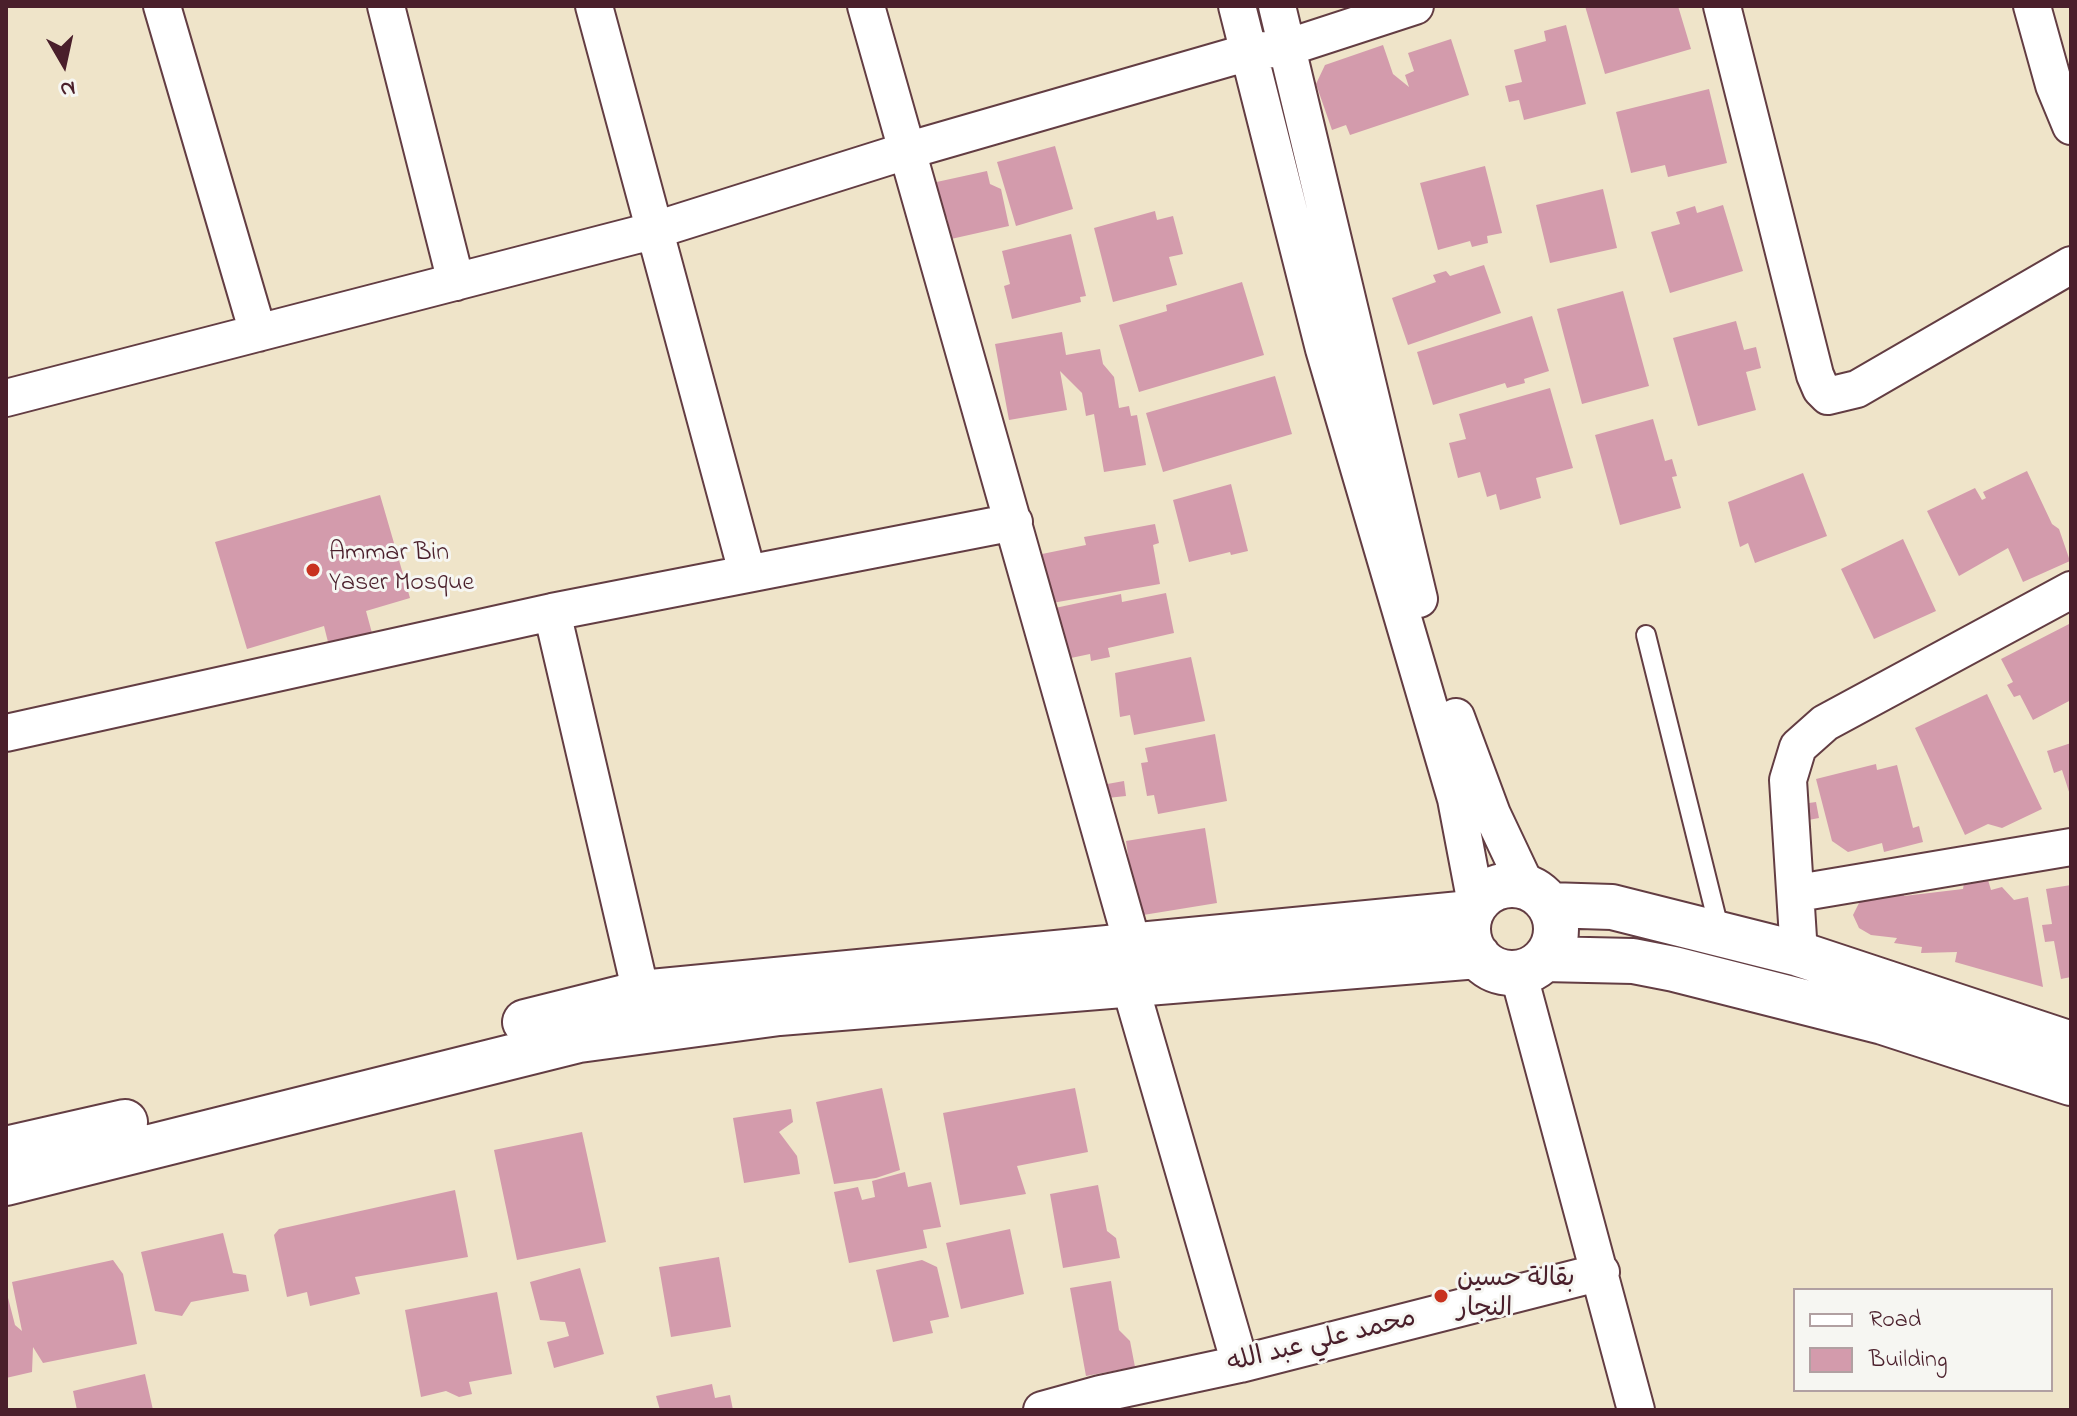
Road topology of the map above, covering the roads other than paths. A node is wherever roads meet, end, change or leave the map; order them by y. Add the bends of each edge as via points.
1 (162, 6) edge
2 (386, 6) edge
3 (594, 6) edge
4 (866, 6) edge
5 (1237, 6) edge
6 (1277, 6) edge
7 (1415, 6) edge
8 (1722, 6) edge
9 (2032, 6) edge
10 (1289, 47) junction
11 (1249, 52) junction
12 (2071, 126) edge
13 (906, 151) junction
14 (652, 231) junction
15 (2071, 265) edge
16 (456, 282) junction
17 (258, 333) junction
18 (6, 398) edge
19 (1014, 522) junction
20 (747, 572) junction
21 (2071, 590) edge
22 (552, 612) junction
23 (1646, 635) dead end
24 (6, 733) edge
25 (2071, 847) edge
26 (1798, 893) junction
27 (1538, 896) junction
28 (1474, 908) junction
29 (1721, 934) junction
30 (1799, 954) junction
31 (1478, 956) junction
32 (1131, 964) junction
33 (1531, 966) junction
34 (641, 993) junction
35 (2071, 1044) edge
36 (2071, 1083) edge
37 (6, 1149) edge
38 (6, 1183) edge
39 (1601, 1272) junction
40 (1240, 1364) junction
41 (1102, 1402) edge
42 (1042, 1410) edge
43 (1636, 1410) edge

1 - 17 street
2 - 16 street
3 - 14 street
4 - 13 street
5 - 11 street
6 - 10 street
7 - 10 street
8 - 15 street via 1815,375 1828,396 1857,389
9 - 12 street
10 - 11 street
10 - 27 street via 1425,621 1487,800
11 - 13 street
11 - 28 street via 1324,349 1456,799
13 - 14 street
13 - 19 street
14 - 16 street
14 - 20 street
16 - 17 street
17 - 18 street
19 - 20 street
19 - 32 street
20 - 22 street
21 - 26 street via 1825,723 1798,747 1788,780
22 - 24 street
22 - 34 street
23 - 29 lane
25 - 26 street
26 - 30 street
27 - 28 street via 1498,887
27 - 29 street via 1612,907
27 - 33 street via 1556,933
28 - 31 street via 1468,928
28 - 32 street
29 - 30 street
30 - 35 street
31 - 32 street
31 - 33 street via 1489,967
32 - 34 street
32 - 38 street via 579,1040
32 - 40 street
33 - 36 street via 1633,961 1674,969 1883,1022
33 - 39 street
34 - 37 street
39 - 40 street, محمد علي عبد الله
39 - 43 street
40 - 41 street, محمد علي عبد الله
41 - 42 street, محمد علي عبد الله

